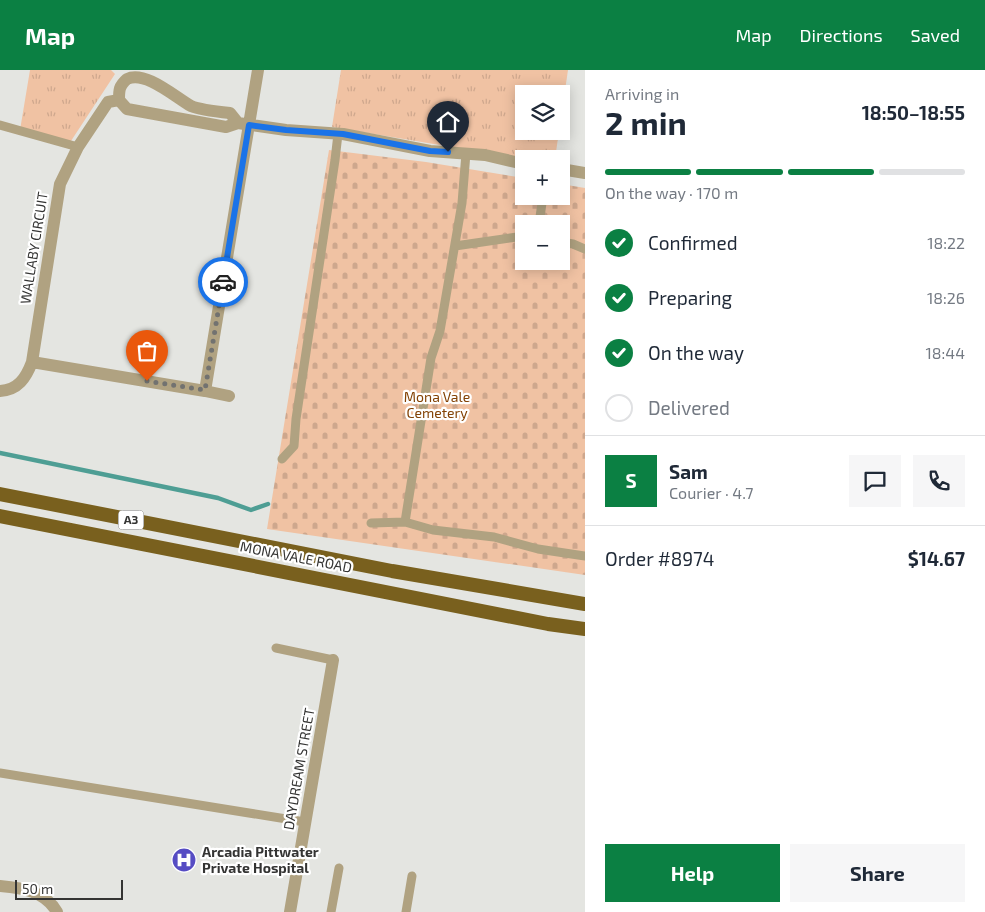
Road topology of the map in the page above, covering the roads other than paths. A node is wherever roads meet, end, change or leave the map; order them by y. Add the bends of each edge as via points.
1 (258, 70) edge
2 (125, 75) edge
3 (119, 100) junction
4 (243, 124) junction
5 (0, 125) edge
6 (338, 134) junction
7 (78, 147) junction
8 (466, 153) junction
9 (515, 162) edge
10 (570, 170) edge
11 (585, 173) edge
12 (515, 237) edge
13 (570, 244) edge
14 (455, 246) junction
15 (585, 249) edge
16 (32, 362) junction
17 (205, 390) junction
18 (0, 391) edge
19 (229, 396) dead end
20 (282, 459) dead end
21 (0, 494) edge
22 (0, 516) edge
23 (405, 522) junction
24 (371, 523) dead end
25 (585, 556) edge
26 (585, 604) edge
27 (585, 630) edge
28 (276, 648) dead end
29 (333, 660) joint
30 (0, 772) edge
31 (305, 822) junction
32 (339, 868) dead end
33 (412, 876) dead end
34 (0, 886) edge
35 (57, 912) edge
36 (290, 912) edge
37 (331, 912) edge
38 (406, 912) edge

1 - 4 street
2 - 3 street via 119,88
2 - 4 street via 150,77 193,107 230,113
3 - 4 street via 127,109 226,126
3 - 7 street, WALLABY CIRCUIT via 108,102
4 - 6 street
4 - 17 street
5 - 7 lane
6 - 8 street via 430,151
6 - 20 lane via 294,446
7 - 16 street, WALLABY CIRCUIT via 60,184
8 - 9 street
8 - 14 lane
10 - 11 street
12 - 14 lane
13 - 15 lane
14 - 23 lane via 440,331 431,358
16 - 17 street
16 - 18 street, WALLABY CIRCUIT via 27,376 13,388
17 - 19 street
21 - 26 highway, MONA VALE ROAD / A3 via 383,570
22 - 27 highway, MONA VALE ROAD / A3
23 - 24 lane
23 - 25 lane via 433,530 494,537 538,549
28 - 29 lane
29 - 31 street, DAYDREAM STREET
30 - 31 lane
31 - 36 street, DAYDREAM STREET
32 - 37 lane
33 - 38 lane
34 - 35 street via 37,893

